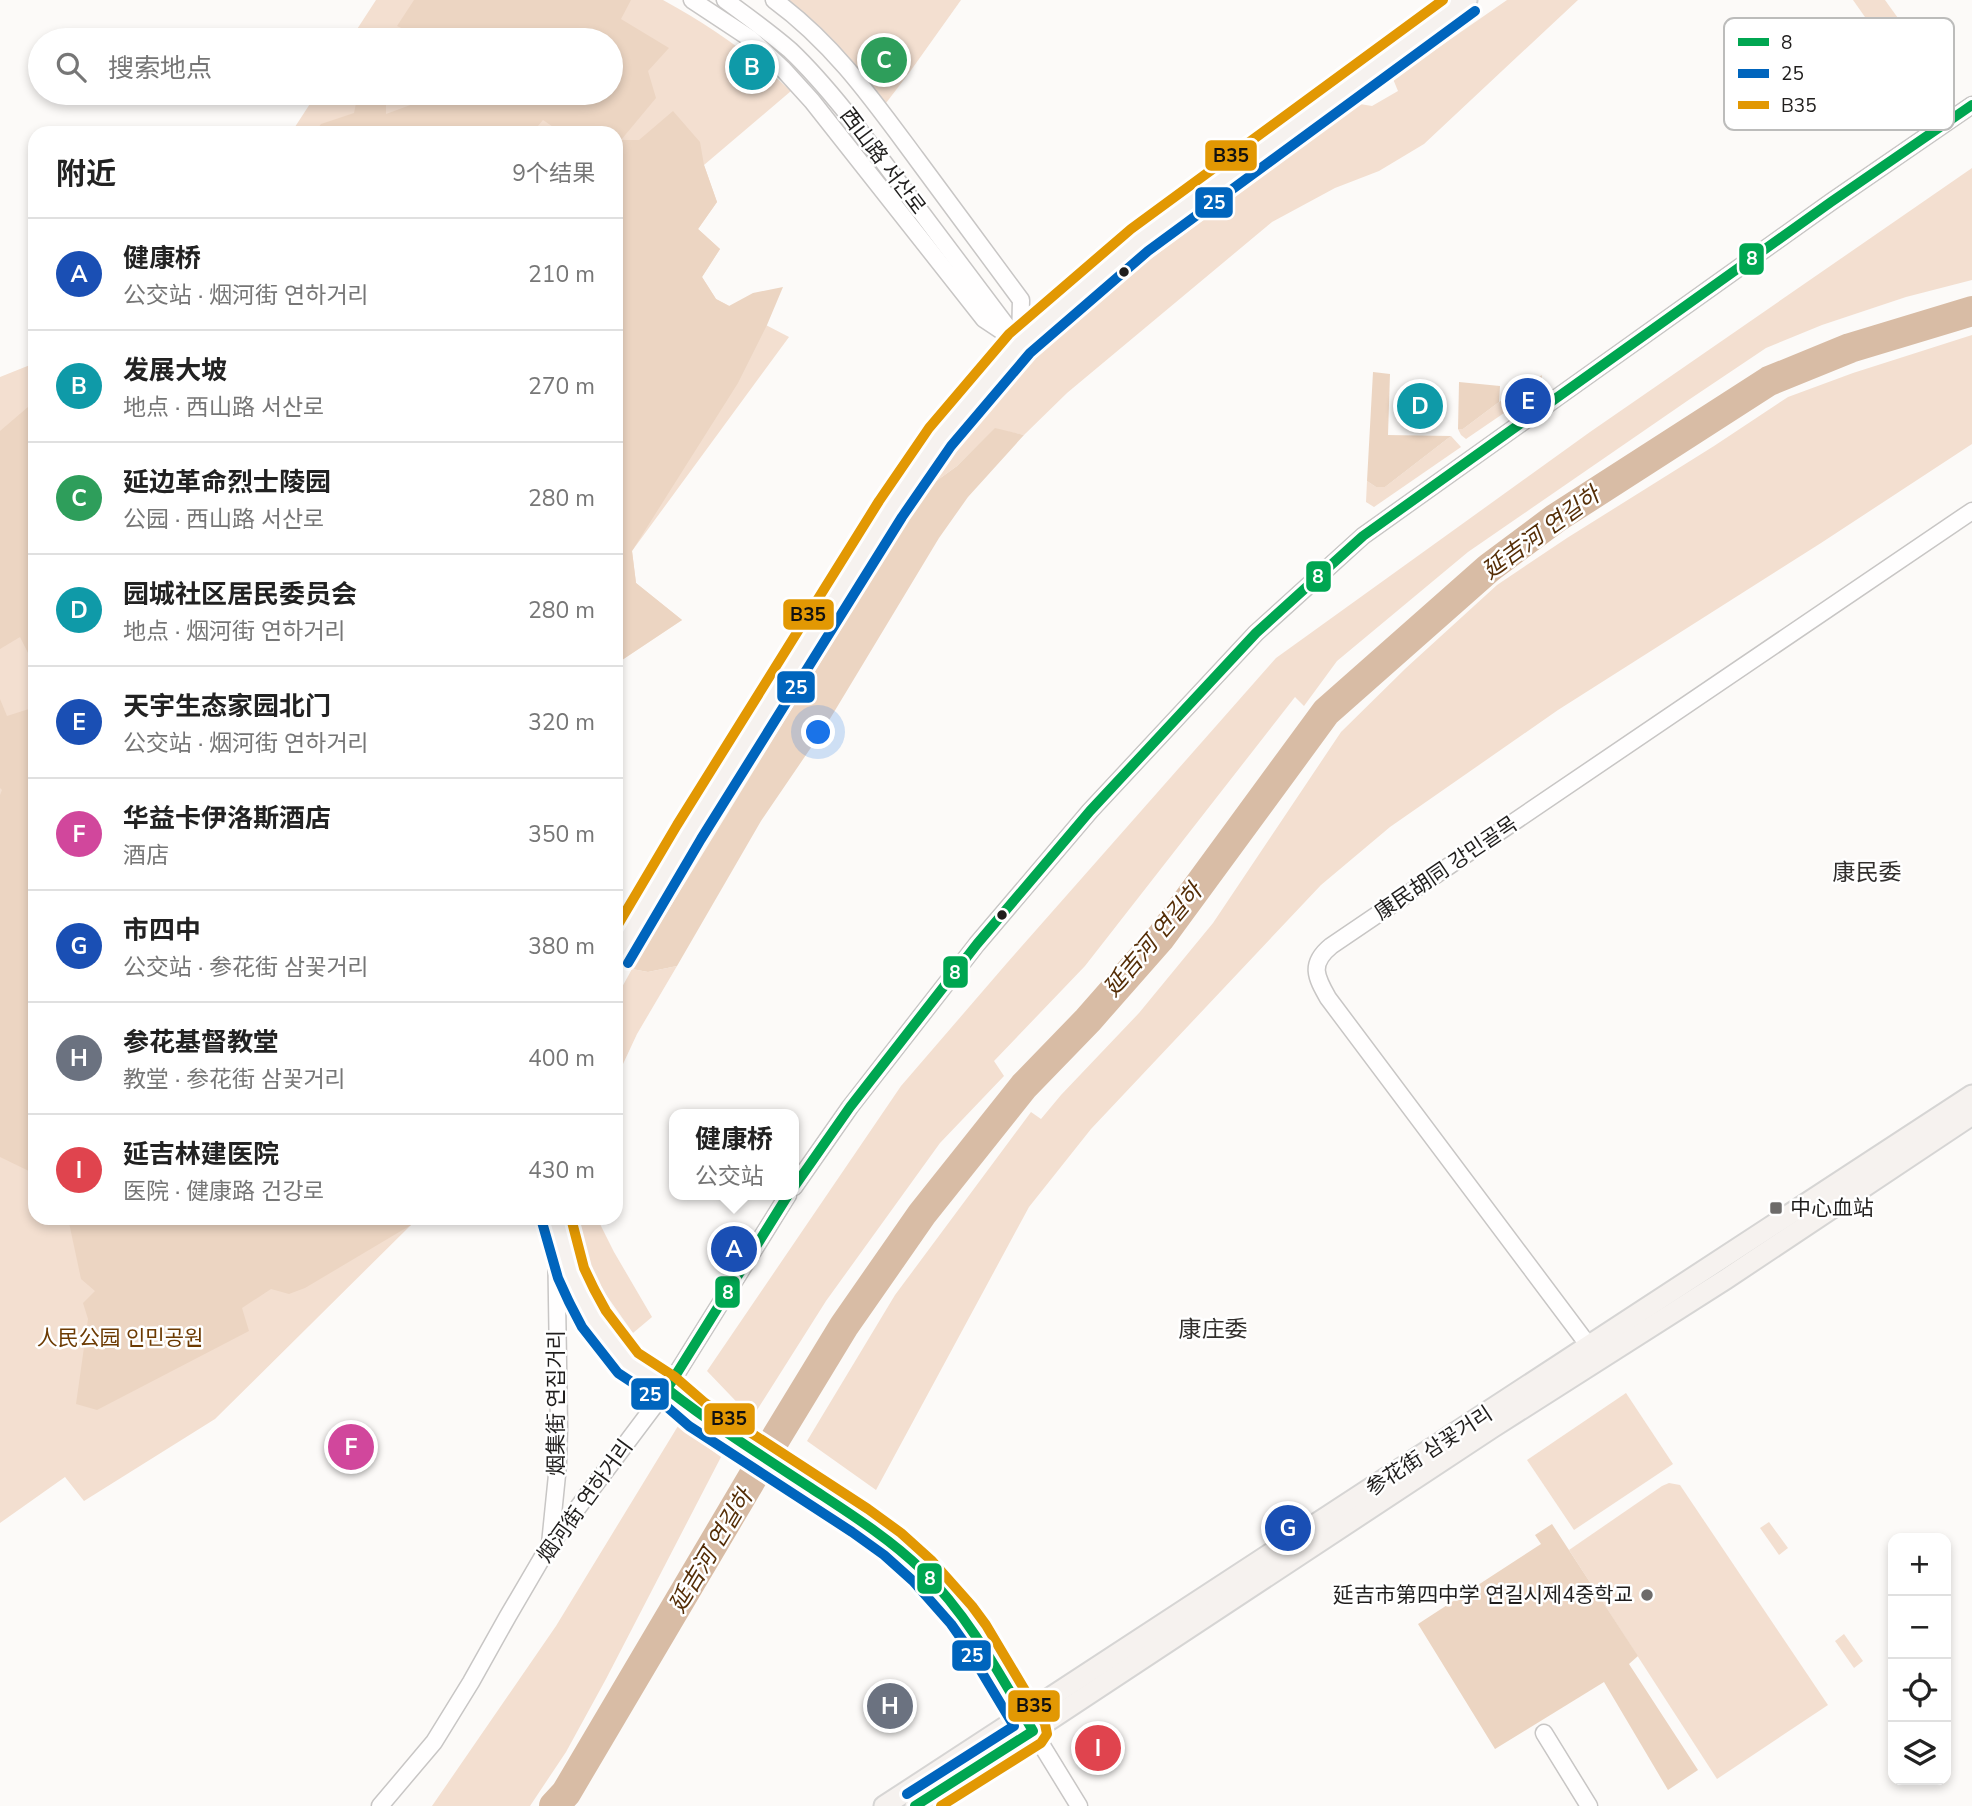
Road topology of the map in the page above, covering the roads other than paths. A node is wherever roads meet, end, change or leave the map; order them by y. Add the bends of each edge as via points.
1 (692, 0) edge
2 (725, 0) edge
3 (774, 0) edge
4 (1467, 0) edge
5 (1972, 105) edge
6 (1954, 117) edge
7 (1936, 130) edge
8 (1020, 343) junction
9 (1972, 511) edge
10 (623, 944) edge
11 (1972, 1095) edge
12 (1972, 1115) edge
13 (799, 1178) edge
14 (785, 1200) edge
15 (556, 1225) edge
16 (558, 1225) edge
17 (1589, 1346) junction
18 (667, 1389) junction
19 (549, 1546) junction
20 (1029, 1723) junction
21 (1544, 1733) dead end
22 (380, 1806) edge
23 (884, 1806) edge
24 (915, 1806) edge
25 (1079, 1806) edge
26 (1590, 1806) edge

1 - 8 street via 751,40 782,68 984,319
2 - 8 street, 西山路 서산로 via 816,76
3 - 8 street via 799,19 860,82 1021,300
4 - 8 main road via 1139,240
5 - 6 street
7 - 13 street via 1363,536 1256,633 1090,811 977,944
8 - 10 main road via 940,437 890,509
9 - 17 street, 康民胡同 강민골목 via 1331,946 1318,960 1316,973 1328,998
11 - 17 main road, 参花街 삼꽃거리
12 - 20 main road, 参花街 삼꽃거리 via 1726,1279
14 - 18 street, 烟河街 연하거리
15 - 19 street, 烟集街 연집거리 via 559,1427
16 - 18 main road via 571,1273 594,1319 628,1363
17 - 20 main road, 参花街 삼꽃거리
18 - 19 street, 烟河街 연하거리
18 - 20 main road via 697,1414 860,1520 923,1571 982,1643
19 - 22 street, 烟河街 연하거리 via 434,1742
20 - 23 main road, 参花街 삼꽃거리
20 - 24 main road, 参花街 삼꽃거리
20 - 25 street
21 - 26 street

